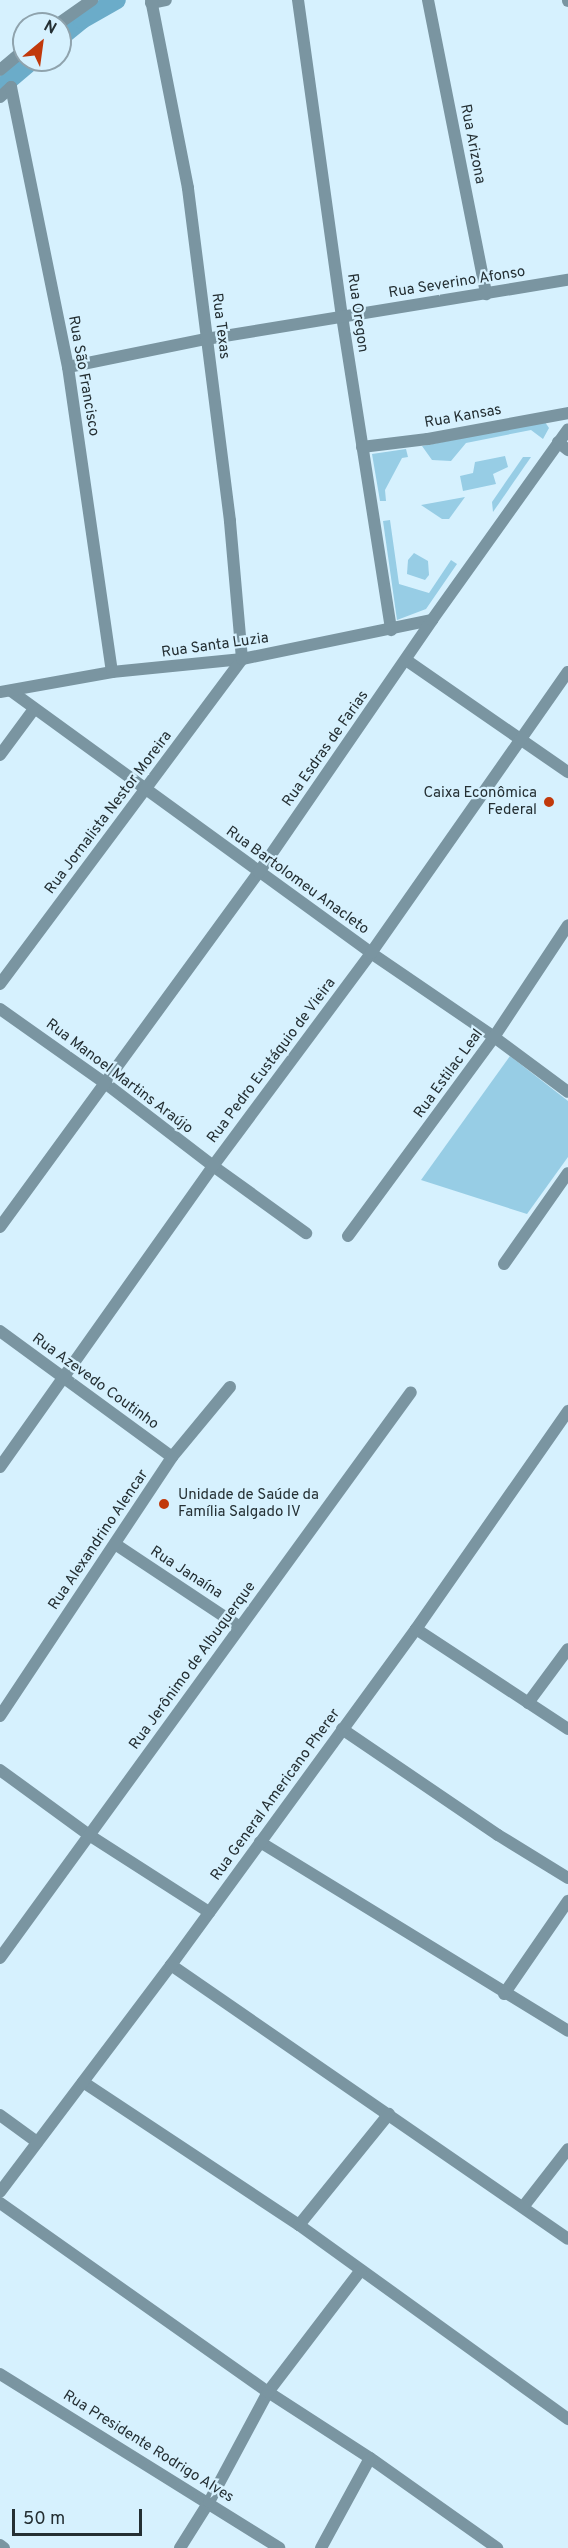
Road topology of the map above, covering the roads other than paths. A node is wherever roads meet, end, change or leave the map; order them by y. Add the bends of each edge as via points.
1 (92, 0) edge
2 (166, 0) edge
3 (298, 0) edge
4 (428, 0) edge
5 (151, 1) edge
6 (72, 14) edge
7 (12, 60) edge
8 (0, 70) edge
9 (0, 97) edge
10 (568, 280) edge
11 (486, 294) junction
12 (342, 316) junction
13 (207, 339) junction
14 (68, 367) junction
15 (568, 413) edge
16 (568, 429) edge
17 (563, 446) edge
18 (362, 447) junction
19 (432, 620) junction
20 (391, 630) junction
21 (242, 659) junction
22 (406, 660) junction
23 (112, 672) junction
24 (568, 672) edge
25 (5, 691) edge
26 (34, 709) junction
27 (521, 738) junction
28 (0, 755) edge
29 (568, 772) edge
30 (145, 790) junction
31 (259, 872) junction
32 (568, 925) edge
33 (371, 953) junction
34 (0, 984) edge
35 (0, 1009) edge
36 (494, 1037) junction
37 (105, 1083) junction
38 (568, 1092) edge
39 (213, 1166) junction
40 (568, 1173) edge
41 (0, 1227) edge
42 (306, 1233) dead end
43 (348, 1236) dead end
44 (504, 1264) dead end
45 (0, 1331) edge
46 (64, 1377) junction
47 (230, 1387) dead end
48 (411, 1392) dead end
49 (568, 1411) edge
50 (172, 1457) junction
51 (0, 1467) edge
52 (115, 1544) junction
53 (240, 1627) junction
54 (416, 1629) junction
55 (568, 1649) edge
56 (528, 1703) junction
57 (0, 1716) edge
58 (342, 1729) junction
59 (568, 1729) edge
60 (0, 1770) edge
61 (89, 1835) junction
62 (260, 1842) junction
63 (568, 1878) edge
64 (568, 1901) edge
65 (209, 1912) junction
66 (0, 1958) edge
67 (171, 1965) junction
68 (504, 1994) junction
69 (568, 2031) edge
70 (83, 2082) junction
71 (389, 2114) junction
72 (0, 2115) edge
73 (37, 2142) junction
74 (568, 2149) edge
75 (0, 2192) edge
76 (0, 2203) edge
77 (523, 2207) junction
78 (299, 2225) junction
79 (568, 2239) edge
80 (361, 2270) junction
81 (0, 2374) edge
82 (268, 2392) junction
83 (568, 2418) edge
84 (370, 2458) junction
85 (208, 2502) junction
86 (0, 2545) edge
87 (4, 2548) edge
88 (180, 2548) edge
89 (279, 2548) edge
90 (321, 2548) edge
91 (497, 2548) edge

1 - 6 street
2 - 5 street
3 - 12 street, Rua Oregon
4 - 11 street, Rua Arizona
5 - 13 street, Rua Texas via 188,188
7 - 8 street
9 - 14 street, Rua São Francisco via 11,87
10 - 11 street, Rua Severino Afonso
11 - 12 street, Rua Severino Afonso
12 - 13 street, Rua Severino Afonso
12 - 18 street, Rua Oregon
13 - 14 street, Rua Severino Afonso
13 - 21 street, Rua Texas via 230,521
14 - 23 street, Rua São Francisco
15 - 18 street, Rua Kansas
16 - 17 street, Rua Esdras de Farias
17 - 19 street, Rua Esdras de Farias
18 - 20 street, Rua Oregon
19 - 20 street, Rua Santa Luzia
19 - 22 street, Rua Esdras de Farias
20 - 21 street, Rua Santa Luzia
21 - 23 street, Rua Santa Luzia
21 - 30 street, Rua Jornalista Nestor Moreira
22 - 27 street
22 - 31 street, Rua Esdras de Farias
23 - 25 street, Rua Santa Luzia
24 - 27 street, Rua Pedro Eustáquio de Vieira
25 - 26 street, Rua Bartolomeu Anacleto
26 - 28 street
26 - 30 street, Rua Bartolomeu Anacleto
27 - 29 street
27 - 33 street, Rua Pedro Eustáquio de Vieira
30 - 31 street, Rua Bartolomeu Anacleto
30 - 34 street, Rua Jornalista Nestor Moreira
31 - 33 street, Rua Bartolomeu Anacleto
31 - 37 street, Rua Esdras de Farias
32 - 36 street, Rua Estilac Leal
33 - 36 street, Rua Bartolomeu Anacleto
33 - 39 street, Rua Pedro Eustáquio de Vieira
35 - 37 street, Rua Manoel Martins Araújo
36 - 38 street, Rua Bartolomeu Anacleto
36 - 43 street, Rua Estilac Leal
37 - 39 street, Rua Manoel Martins Araújo
37 - 41 street, Rua Esdras de Farias
39 - 42 street, Rua Manoel Martins Araújo
39 - 46 street, Rua Pedro Eustáquio de Vieira
40 - 44 street
45 - 46 street, Rua Azevedo Coutinho
46 - 50 street, Rua Azevedo Coutinho
46 - 51 street, Rua Pedro Eustáquio de Vieira
47 - 50 street, Rua Alexandrino Alencar
48 - 53 street, Rua Jerônimo de Albuquerque
49 - 54 street, Rua General Americano Pherer
50 - 52 street, Rua Alexandrino Alencar
52 - 53 street, Rua Janaína
52 - 57 street, Rua Alexandrino Alencar
53 - 61 street, Rua Jerônimo de Albuquerque
54 - 56 street
54 - 58 street, Rua General Americano Pherer
55 - 56 street
56 - 59 street
58 - 62 street, Rua General Americano Pherer
58 - 63 street
60 - 61 street
61 - 65 street
61 - 66 street, Rua Jerônimo de Albuquerque
62 - 65 street, Rua General Americano Pherer
62 - 68 street
64 - 68 street
65 - 67 street, Rua General Americano Pherer
67 - 70 street, Rua General Americano Pherer
67 - 71 street
68 - 69 street
70 - 73 street, Rua General Americano Pherer
70 - 78 street
71 - 77 street
71 - 78 street
72 - 73 street
73 - 75 street, Rua General Americano Pherer
74 - 77 street
76 - 82 street
77 - 79 street
78 - 80 street
80 - 82 street
80 - 83 street
81 - 85 street, Rua Presidente Rodrigo Alves
82 - 84 street
82 - 85 street
84 - 90 street
84 - 91 street
85 - 88 street
85 - 89 street, Rua Presidente Rodrigo Alves
86 - 87 street

